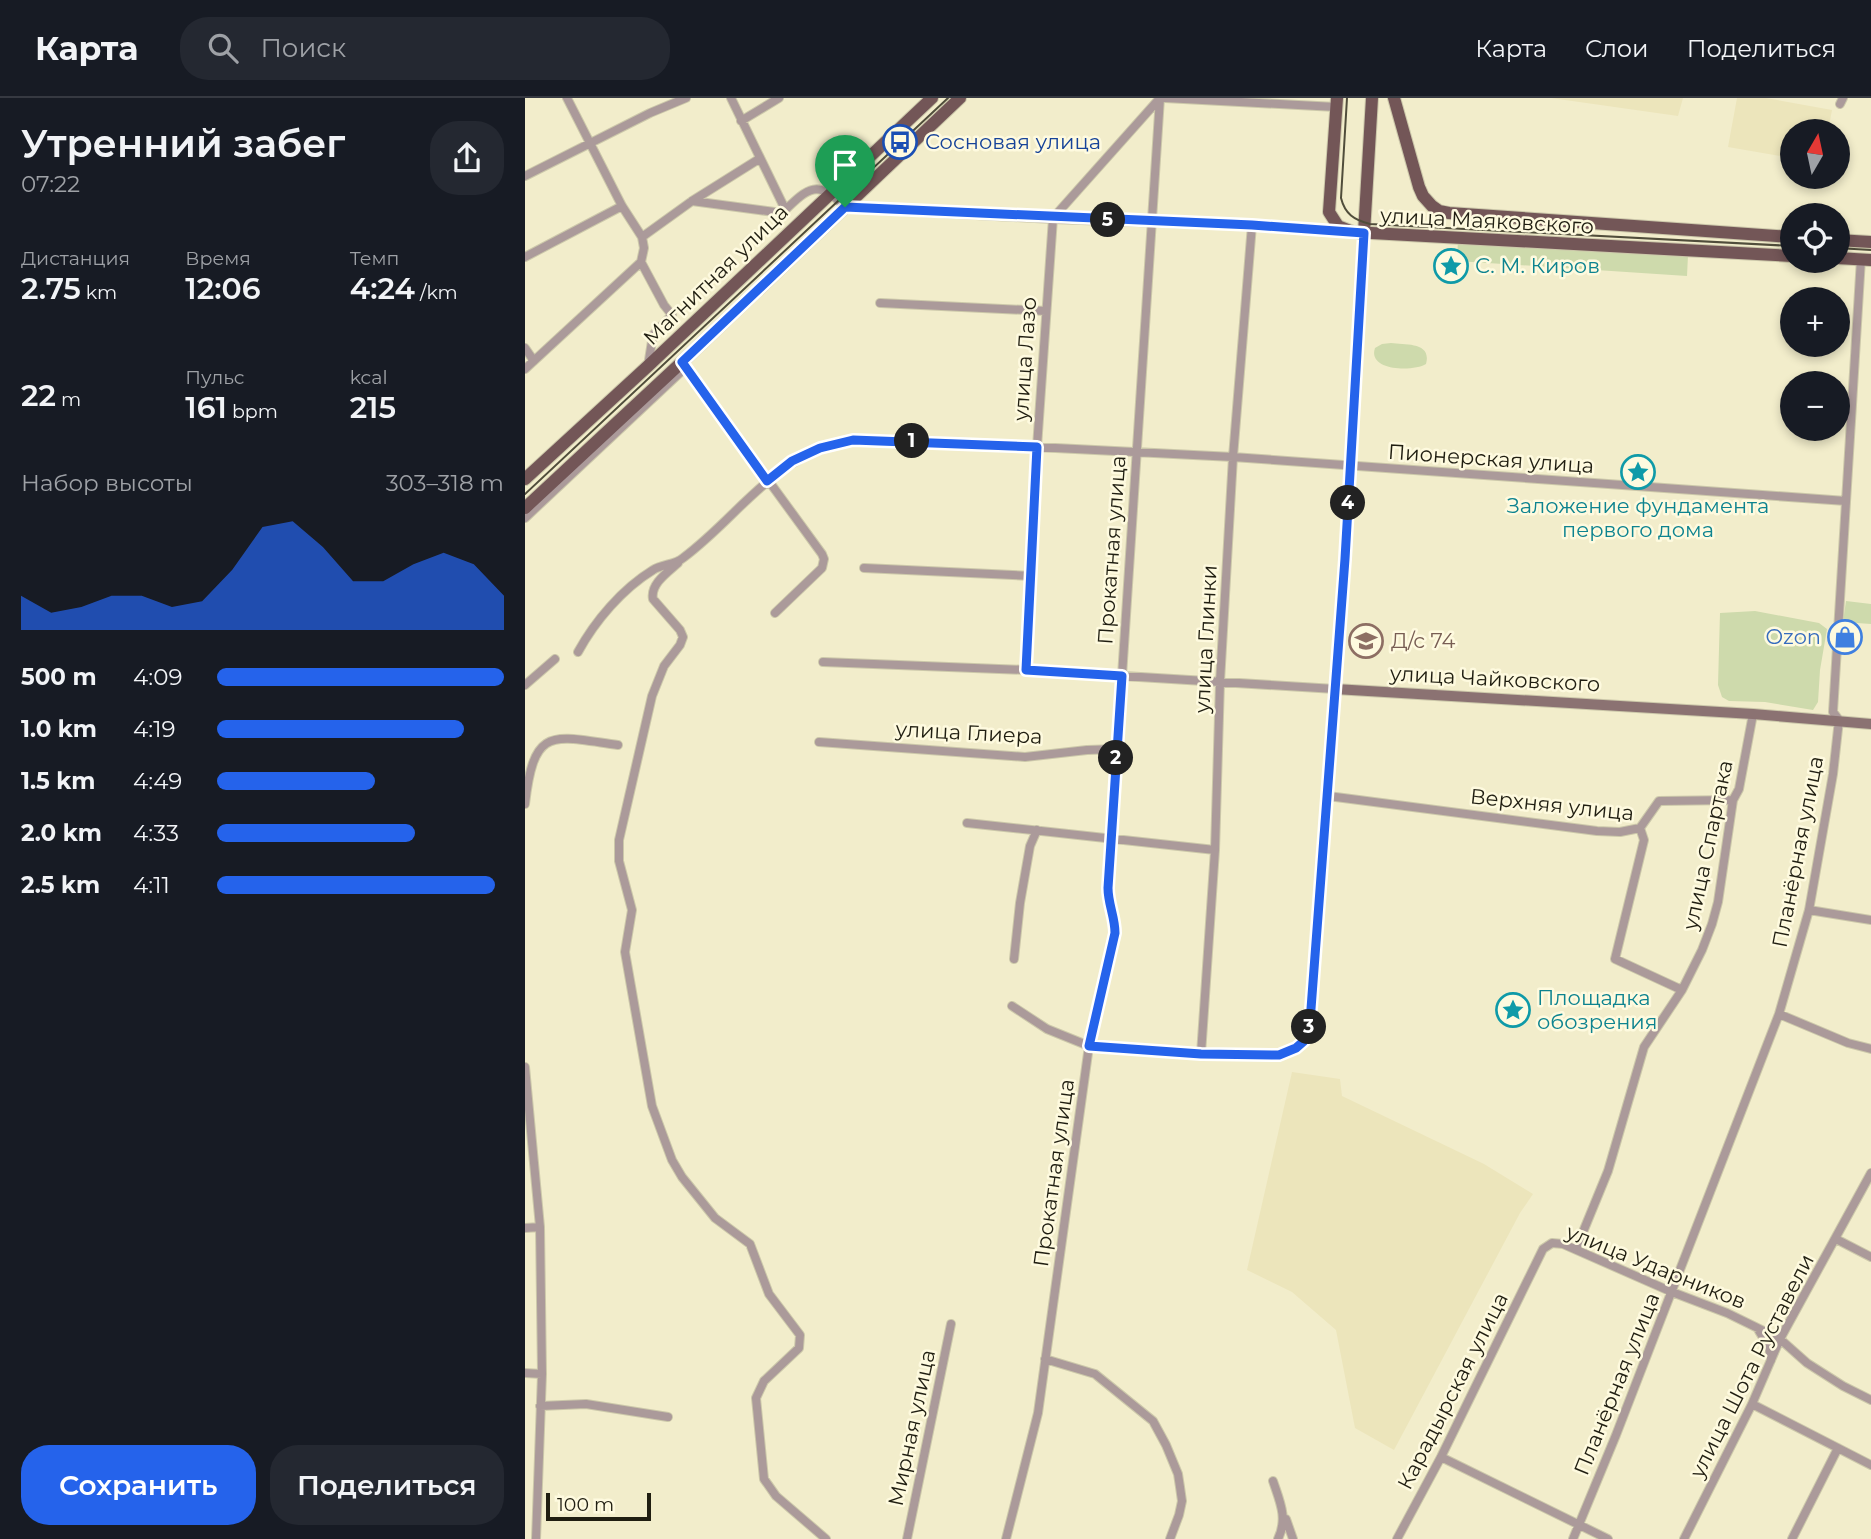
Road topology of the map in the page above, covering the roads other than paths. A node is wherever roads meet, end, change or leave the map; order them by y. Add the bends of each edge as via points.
1 (567, 98) edge
2 (686, 98) edge
3 (731, 98) edge
4 (779, 98) edge
5 (932, 98) edge
6 (960, 98) edge
7 (1162, 98) edge
8 (1372, 98) edge
9 (1394, 98) edge
10 (1337, 103) edge
11 (741, 121) junction
12 (591, 143) junction
13 (759, 159) junction
14 (525, 176) edge
15 (831, 192) junction
16 (692, 201) junction
17 (622, 206) junction
18 (845, 207) junction
19 (785, 209) junction
20 (1053, 218) junction
21 (1151, 222) junction
22 (1252, 225) junction
23 (1359, 233) junction
24 (1780, 236) edge
25 (642, 237) junction
26 (1850, 241) edge
27 (1871, 242) edge
28 (1780, 255) edge
29 (525, 257) edge
30 (1866, 260) edge
31 (641, 262) junction
32 (880, 303) dead end
33 (1046, 311) junction
34 (525, 348) edge
35 (534, 361) junction
36 (684, 365) junction
37 (648, 366) junction
38 (525, 369) edge
39 (1037, 447) junction
40 (1136, 453) junction
41 (1233, 457) junction
42 (1350, 467) junction
43 (525, 479) edge
44 (767, 481) junction
45 (1846, 501) junction
46 (525, 508) edge
47 (525, 519) edge
48 (681, 561) junction
49 (864, 568) dead end
50 (1032, 576) junction
51 (775, 613) dead end
52 (578, 652) dead end
53 (555, 659) dead end
54 (823, 662) dead end
55 (1026, 670) junction
56 (1122, 676) junction
57 (1220, 682) junction
58 (525, 685) edge
59 (1335, 689) junction
60 (1753, 714) junction
61 (1839, 720) junction
62 (1871, 724) edge
63 (819, 742) dead end
64 (618, 745) dead end
65 (1117, 749) junction
66 (527, 774) edge
67 (1328, 796) junction
68 (1733, 800) junction
69 (525, 804) edge
70 (967, 823) dead end
71 (1640, 828) junction
72 (1037, 830) junction
73 (1111, 839) junction
74 (1215, 850) junction
75 (1809, 910) junction
76 (1871, 920) edge
77 (1014, 959) dead end
78 (1682, 990) junction
79 (1012, 1006) dead end
80 (1779, 1014) junction
81 (1089, 1046) junction
82 (1871, 1049) edge
83 (1201, 1054) junction
84 (525, 1067) edge
85 (1871, 1173) edge
86 (540, 1227) junction
87 (525, 1228) edge
88 (1836, 1239) junction
89 (1576, 1249) junction
90 (1539, 1257) joint
91 (1871, 1257) edge
92 (1672, 1292) junction
93 (951, 1324) dead end
94 (1754, 1326) junction
95 (1780, 1339) junction
96 (1045, 1359) junction
97 (1771, 1361) junction
98 (525, 1373) edge
99 (542, 1374) junction
100 (1871, 1400) edge
101 (1752, 1404) junction
102 (540, 1406) junction
103 (668, 1417) dead end
104 (1838, 1448) junction
105 (1441, 1457) junction
106 (1871, 1465) edge
107 (1273, 1481) dead end
108 (1284, 1513) junction
109 (1579, 1525) junction
110 (536, 1539) edge
111 (826, 1539) edge
112 (907, 1539) edge
113 (1006, 1539) edge
114 (1170, 1539) edge
115 (1278, 1539) edge
116 (1293, 1539) edge
117 (1397, 1539) edge
118 (1573, 1539) edge
119 (1608, 1539) edge
120 (1684, 1539) edge
121 (1792, 1539) edge

1 - 12 street
2 - 12 street
3 - 11 street
4 - 11 street
5 - 15 main road, Магнитная улица
6 - 18 main road, Магнитная улица
7 - 10 street
7 - 20 street
7 - 21 street, Прокатная улица
8 - 23 main road
9 - 24 main road, улица Маяковского via 1419,187 1439,211
10 - 23 main road via 1329,212 1338,226
11 - 13 street
12 - 14 street
12 - 17 street
13 - 16 street
13 - 19 street
15 - 18 street
15 - 19 street via 809,191
15 - 37 main road, Магнитная улица
16 - 19 street via 782,213
16 - 25 street
17 - 25 street
17 - 29 street
18 - 20 main road, улица Маяковского
18 - 36 main road, Магнитная улица
20 - 21 main road, улица Маяковского
20 - 33 street, улица Лазо
21 - 22 main road, улица Маяковского
21 - 40 street, Прокатная улица
22 - 23 main road, улица Маяковского
22 - 41 street, улица Глинки
23 - 28 main road, улица Маяковского
23 - 42 main road
25 - 31 street
26 - 27 main road
30 - 45 street, Планёрная улица
31 - 35 street
31 - 37 street via 672,315 653,335
32 - 33 street
33 - 39 street, улица Лазо
34 - 35 street
35 - 38 street
36 - 44 street
36 - 46 main road, Магнитная улица
36 - 47 street
37 - 43 main road, Магнитная улица
39 - 40 street, Пионерская улица
39 - 44 street, Пионерская улица via 853,440 792,461
39 - 50 street, улица Лазо
40 - 41 street, Пионерская улица
40 - 56 street, Прокатная улица
41 - 42 street, Пионерская улица
41 - 57 street, улица Глинки
42 - 45 street, Пионерская улица
42 - 59 main road
44 - 48 street, Пионерская улица
44 - 51 street via 824,559 821,568
45 - 61 street, Планёрная улица via 1833,712
48 - 52 street via 653,570 632,587 592,626
48 - 111 street, Пионерская улица via 652,592 683,637 652,696 619,841 619,860 632,910 625,953 652,1106 672,1160 715,1218 750,1244 769,1294 800,1335 799,1348 758,1389 764,1479 776,1496
49 - 50 street
50 - 55 street, улица Лазо
53 - 58 street
54 - 55 street, улица Чайковского
55 - 56 street, улица Чайковского
56 - 57 street, улица Чайковского
56 - 65 street, Прокатная улица
57 - 59 street, улица Чайковского
57 - 74 street, улица Глинки
59 - 60 main road, улица Чайковского
59 - 67 street
60 - 61 main road, улица Чайковского
60 - 68 street, улица Спартака
61 - 62 main road, улица Чайковского
61 - 75 street, Планёрная улица
63 - 65 street, улица Глиера via 1025,757
64 - 66 street via 550,740
65 - 73 street, Прокатная улица
66 - 69 street
67 - 71 street, Верхняя улица via 1597,831
67 - 83 street via 1304,1041 1279,1055
68 - 71 street via 1659,801
68 - 78 street, улица Спартака via 1718,902
70 - 72 street
71 - 78 street, Верхняя улица via 1644,840 1615,959
72 - 73 street
72 - 77 street via 1030,846
73 - 74 street
73 - 81 street, Прокатная улица via 1108,896 1115,933
74 - 83 street, улица Глинки
75 - 76 street
75 - 80 street, Планёрная улица
78 - 89 street, улица Спартака via 1644,1047 1608,1171
79 - 81 street via 1047,1029
80 - 82 street
80 - 92 street, Планёрная улица
81 - 83 street
81 - 96 street, Прокатная улица
84 - 86 street
85 - 88 street, улица Шота Руставели
86 - 87 street
86 - 99 street
88 - 91 street
88 - 95 street, улица Шота Руставели
89 - 90 street, улица Ударников via 1552,1243
89 - 92 street, улица Ударников
90 - 105 street, Карадырская улица
92 - 94 street, улица Ударников
92 - 109 street, Планёрная улица
93 - 112 street, Мирная улица
94 - 95 street, улица Ударников
94 - 97 street via 1769,1347
95 - 97 street, улица Шота Руставели
95 - 100 street, улица Ударников via 1807,1363
96 - 113 street, Прокатная улица via 1038,1413
96 - 114 street via 1095,1374 1153,1421 1180,1487 1182,1501
97 - 101 street, улица Шота Руставели
98 - 99 street
99 - 102 street
101 - 104 street
101 - 120 street, улица Шота Руставели
102 - 103 street via 586,1404
102 - 110 street
104 - 106 street
104 - 121 street
105 - 109 street
105 - 117 street, Карадырская улица
107 - 108 street
108 - 115 street
108 - 116 street
109 - 118 street, Планёрная улица
109 - 119 street

